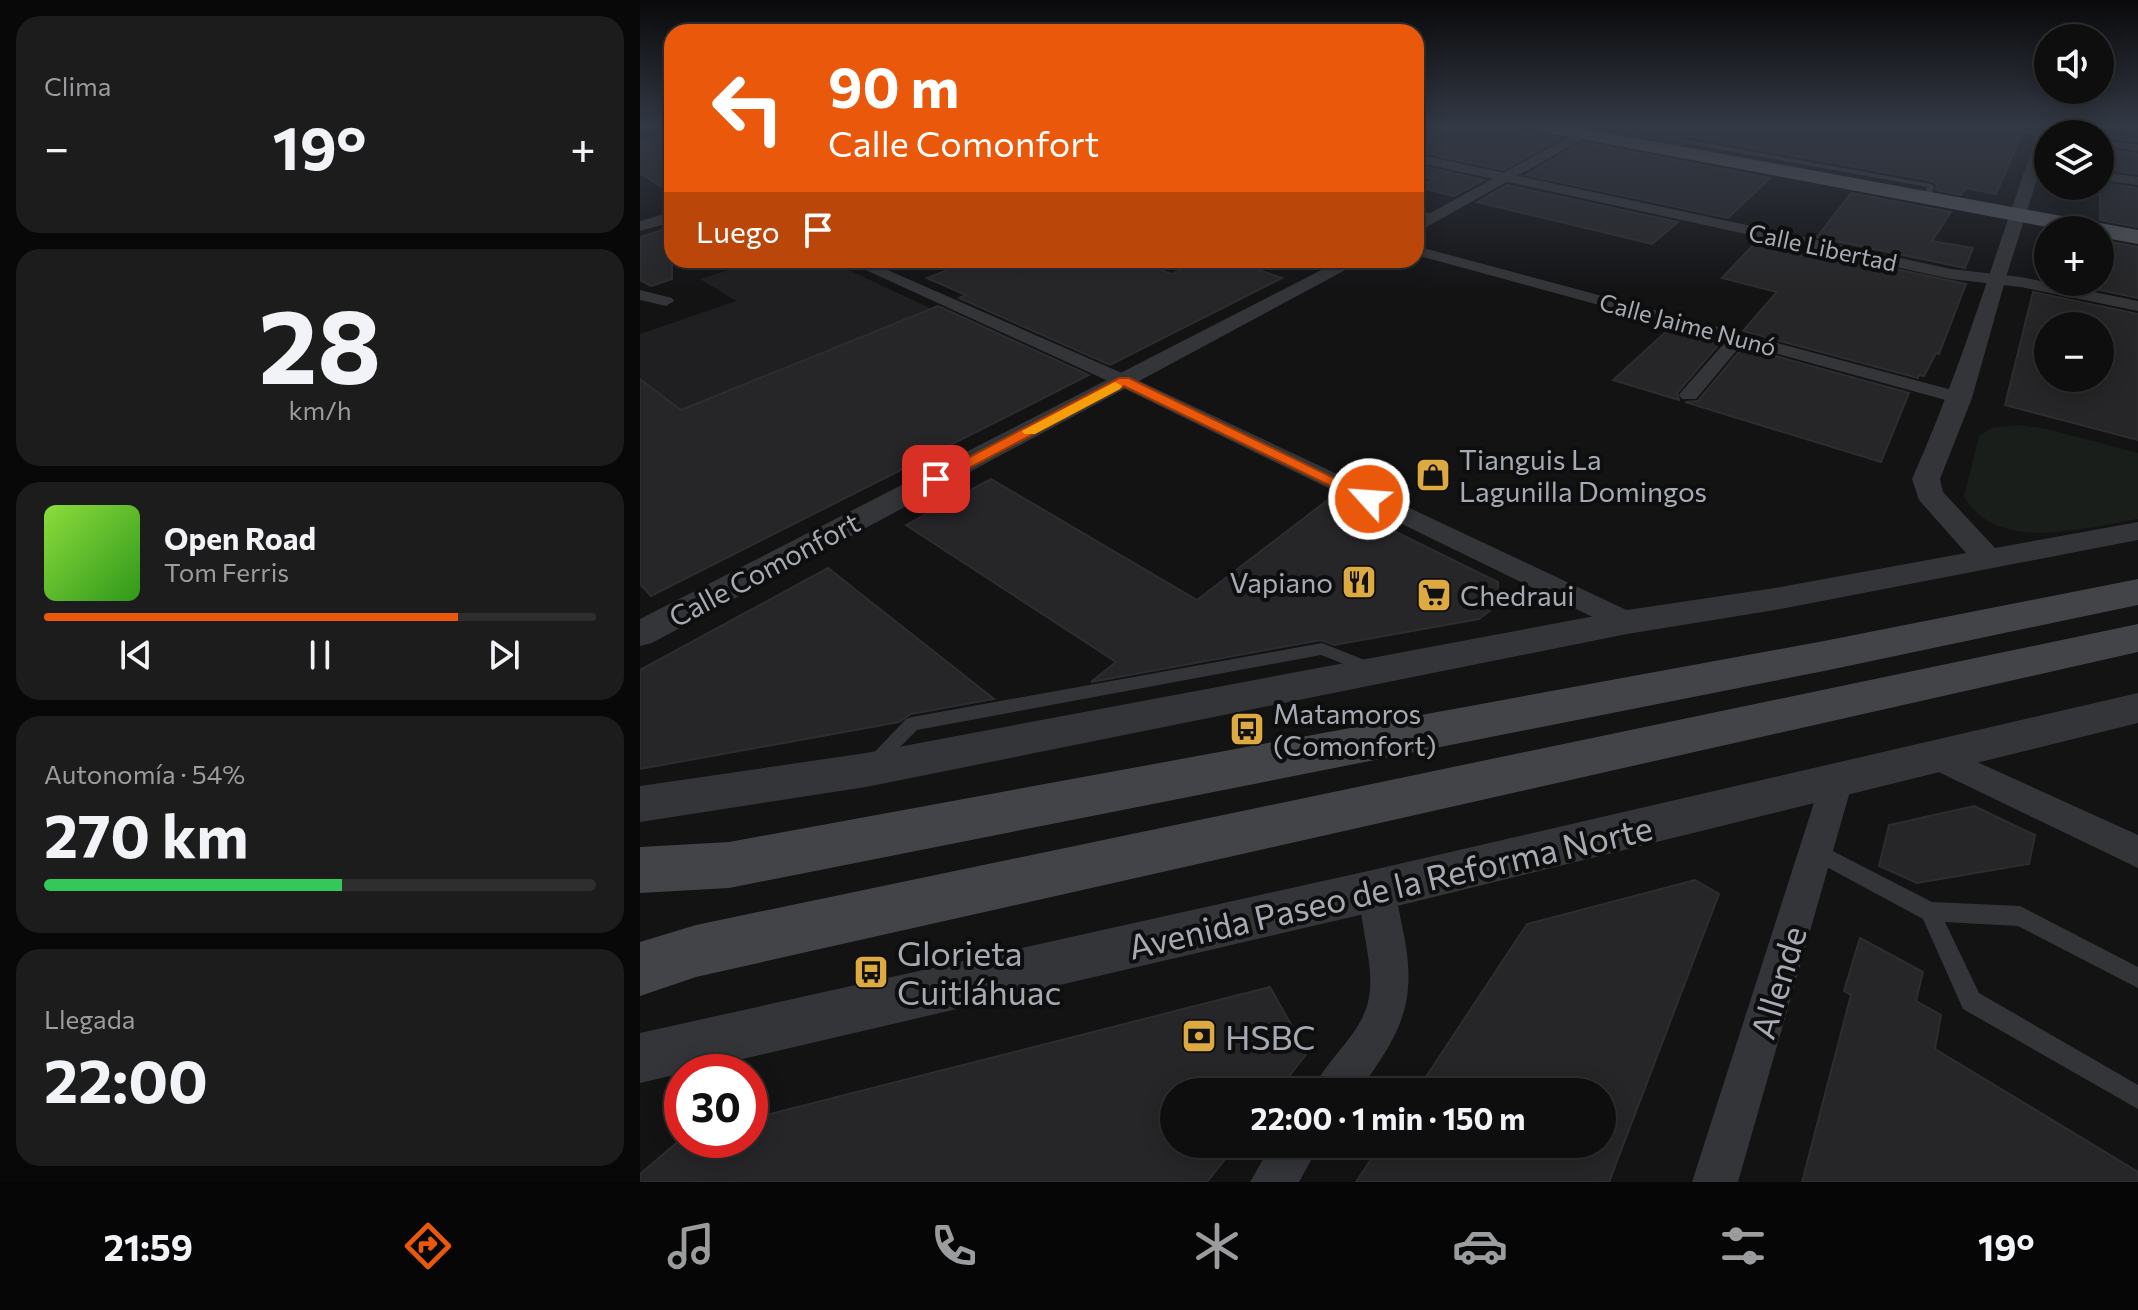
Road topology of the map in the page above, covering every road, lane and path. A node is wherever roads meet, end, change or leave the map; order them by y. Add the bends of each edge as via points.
1 (1502, 181) edge
2 (1523, 181) edge
3 (1830, 181) edge
4 (1836, 181) edge
5 (2034, 181) edge
6 (1424, 214) edge
7 (1436, 217) junction
8 (2016, 218) junction
9 (664, 219) edge
10 (2034, 221) edge
11 (2034, 222) edge
12 (1424, 224) edge
13 (640, 226) edge
14 (2114, 235) edge
15 (2138, 240) edge
16 (1424, 252) edge
17 (870, 268) edge
18 (1340, 268) edge
19 (1996, 279) junction
20 (640, 295) edge
21 (666, 301) dead end
22 (2138, 306) edge
23 (1739, 337) junction
24 (1124, 381) junction
25 (1689, 395) dead end
26 (1960, 398) junction
27 (2138, 531) edge
28 (1989, 560) junction
29 (2138, 592) edge
30 (1627, 622) junction
31 (640, 634) edge
32 (2138, 638) edge
33 (2138, 708) edge
34 (1933, 755) junction
35 (1837, 781) junction
36 (640, 804) edge
37 (1817, 852) junction
38 (2138, 852) edge
39 (640, 870) edge
40 (1377, 890) junction
41 (1930, 912) junction
42 (640, 969) edge
43 (2138, 978) edge
44 (640, 1058) edge
45 (1342, 1078) edge
46 (2138, 1098) edge
47 (1289, 1158) edge
48 (1273, 1182) edge
49 (1715, 1182) edge

1 - 7 street
2 - 19 street, Calle Libertad via 1951,274
3 - 8 lane
4 - 8 main road
5 - 8 street
6 - 7 lane
7 - 12 street
8 - 10 main road
8 - 11 lane
8 - 19 street
9 - 13 street
14 - 15 main road
16 - 23 street, Calle Jaime Nunó
17 - 24 street
18 - 24 street, Calle Comonfort
19 - 22 street, Calle Libertad
19 - 26 street
20 - 21 street
23 - 25 street
23 - 26 street, Calle Jaime Nunó
24 - 30 street
24 - 31 street, Calle Comonfort
26 - 28 street via 1926,479 1929,494
27 - 28 street
28 - 30 street
29 - 39 main road via 729,865
30 - 36 street via 866,770
32 - 42 main road via 696,951
33 - 34 street, Avenida Paseo de la Reforma Norte
34 - 35 street, Avenida Paseo de la Reforma Norte
34 - 38 street
35 - 37 street, Allende
35 - 40 street, Avenida Paseo de la Reforma Norte
37 - 41 lane
37 - 49 street, Allende
40 - 44 street, Avenida Paseo de la Reforma Norte
40 - 45 street via 1391,979 1388,1004
41 - 43 lane via 2020,916
41 - 46 lane via 1971,1001
47 - 48 street

